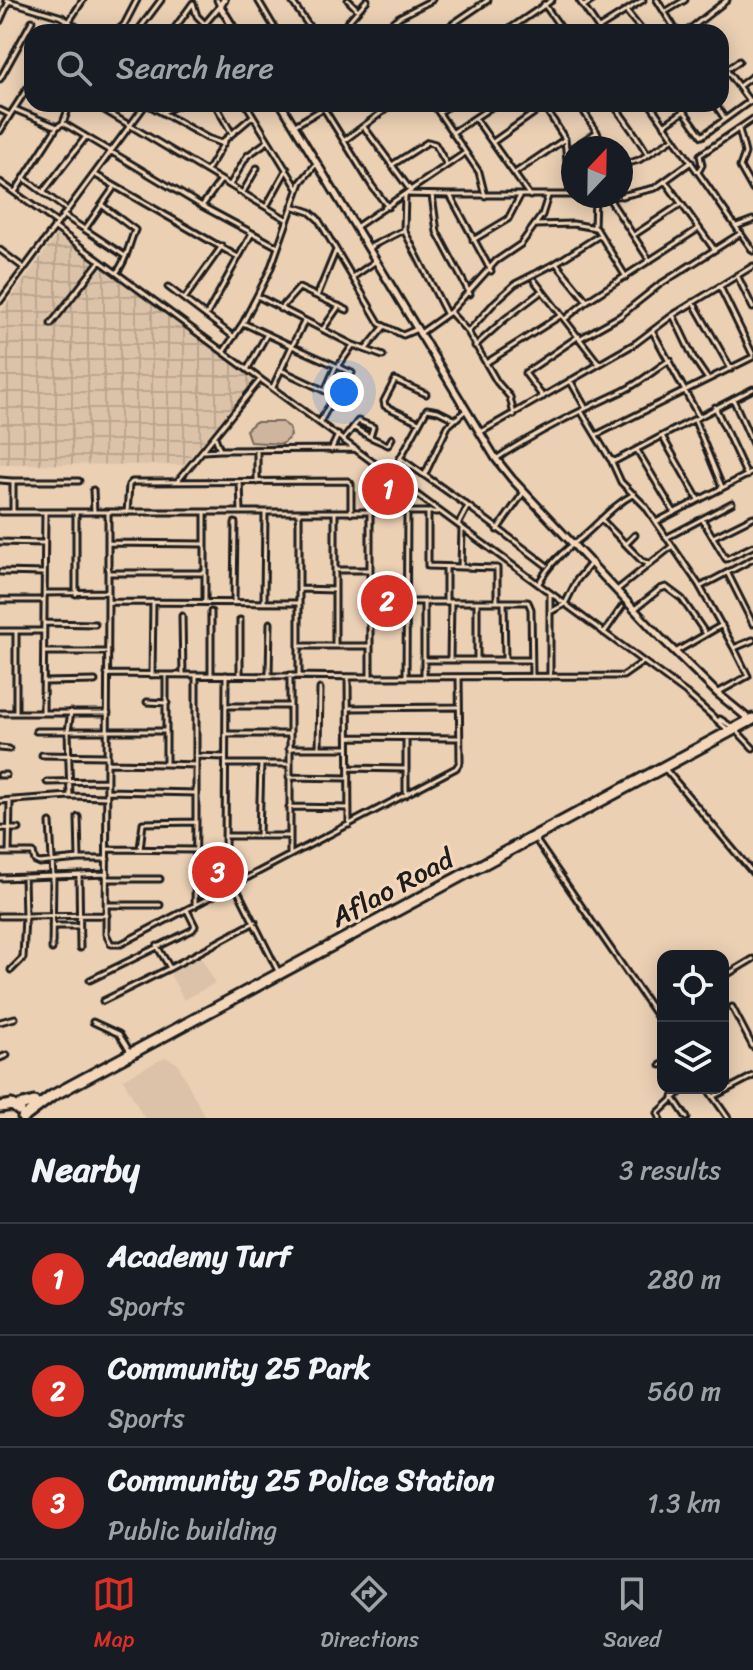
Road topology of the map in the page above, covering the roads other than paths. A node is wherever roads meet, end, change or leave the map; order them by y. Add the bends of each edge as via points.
1 (7, 0) edge
2 (83, 0) edge
3 (137, 0) edge
4 (161, 0) edge
5 (258, 0) edge
6 (291, 0) edge
7 (348, 0) edge
8 (367, 0) edge
9 (432, 0) edge
10 (488, 0) edge
11 (552, 0) edge
12 (579, 0) edge
13 (593, 0) edge
14 (643, 0) edge
15 (657, 0) edge
16 (685, 0) edge
17 (727, 0) edge
18 (220, 2) edge
19 (544, 4) junction
20 (584, 6) junction
21 (358, 10) junction
22 (626, 11) junction
23 (665, 12) junction
24 (0, 21) edge
25 (32, 21) dead end
26 (69, 22) junction
27 (30, 24) edge
28 (72, 24) edge
29 (125, 24) edge
30 (143, 24) edge
31 (178, 24) edge
32 (205, 24) joint
33 (232, 24) edge
34 (272, 24) edge
35 (308, 24) edge
36 (346, 24) edge
37 (390, 24) edge
38 (453, 24) edge
39 (516, 24) edge
40 (558, 24) edge
41 (596, 24) edge
42 (608, 24) edge
43 (637, 24) edge
44 (672, 24) edge
45 (696, 24) edge
46 (24, 36) edge
47 (739, 61) dead end
48 (729, 68) edge
49 (729, 74) edge
50 (751, 77) edge
51 (0, 79) edge
52 (739, 86) junction
53 (24, 93) edge
54 (751, 101) edge
55 (14, 109) junction
56 (0, 110) edge
57 (67, 112) edge
58 (108, 112) edge
59 (140, 112) edge
60 (163, 112) edge
61 (220, 112) edge
62 (251, 112) edge
63 (286, 112) edge
64 (313, 112) edge
65 (326, 112) edge
66 (383, 112) edge
67 (484, 112) edge
68 (534, 112) edge
69 (548, 112) edge
70 (584, 112) edge
71 (618, 112) edge
72 (655, 112) edge
73 (683, 112) joint
74 (720, 112) edge
75 (439, 113) edge
76 (111, 114) joint
77 (10, 115) junction
78 (253, 116) junction
79 (475, 118) junction
80 (725, 119) junction
81 (753, 119) edge
82 (63, 123) junction
83 (295, 125) junction
84 (664, 125) junction
85 (130, 126) junction
86 (57, 127) junction
87 (364, 127) junction
88 (739, 129) junction
89 (0, 131) edge
90 (231, 132) junction
91 (597, 132) junction
92 (452, 133) junction
93 (563, 136) edge
94 (591, 136) edge
95 (598, 136) edge
96 (85, 138) junction
97 (674, 138) junction
98 (344, 140) junction
99 (225, 141) junction
100 (268, 141) junction
101 (493, 142) junction
102 (561, 142) edge
103 (110, 152) junction
104 (465, 153) junction
105 (648, 155) junction
106 (691, 162) junction
107 (317, 163) junction
108 (633, 163) edge
109 (392, 165) junction
110 (447, 165) junction
111 (257, 168) dead end
112 (287, 169) junction
113 (207, 171) junction
114 (698, 172) junction
115 (515, 173) junction
116 (94, 174) junction
117 (25, 179) junction
118 (221, 180) junction
119 (665, 181) junction
120 (0, 182) edge
121 (230, 185) junction
122 (115, 186) junction
123 (298, 189) junction
124 (753, 190) edge
125 (15, 192) junction
126 (43, 192) junction
127 (243, 192) junction
128 (407, 193) junction
129 (633, 194) edge
130 (432, 195) junction
131 (450, 195) junction
132 (561, 195) edge
133 (485, 196) junction
134 (520, 196) junction
135 (530, 196) junction
136 (548, 196) junction
137 (681, 204) junction
138 (103, 206) junction
139 (202, 206) junction
140 (292, 206) junction
141 (266, 207) junction
142 (388, 207) junction
143 (594, 208) edge
144 (616, 208) edge
145 (67, 210) junction
146 (63, 215) junction
147 (287, 220) junction
148 (753, 220) edge
149 (56, 225) junction
150 (536, 225) junction
151 (737, 226) junction
152 (355, 227) junction
153 (594, 228) junction
154 (85, 229) junction
155 (698, 229) junction
156 (404, 230) junction
157 (252, 233) junction
158 (741, 233) junction
159 (600, 235) junction
160 (634, 235) junction
161 (473, 240) junction
162 (222, 246) junction
163 (278, 247) junction
164 (368, 248) junction
165 (714, 249) junction
166 (0, 250) edge
167 (336, 250) junction
168 (753, 251) edge
169 (125, 256) junction
170 (238, 257) junction
171 (100, 261) junction
172 (376, 261) junction
173 (650, 261) junction
174 (556, 263) junction
175 (753, 266) edge
176 (24, 268) junction
177 (491, 271) junction
178 (117, 273) junction
179 (737, 275) junction
180 (626, 277) junction
181 (352, 278) junction
182 (534, 280) dead end
183 (719, 286) junction
184 (168, 287) dead end
185 (542, 291) junction
186 (470, 294) junction
187 (317, 295) junction
188 (257, 296) junction
189 (185, 299) junction
190 (0, 301) edge
191 (587, 301) junction
192 (693, 302) junction
193 (339, 306) junction
194 (753, 308) edge
195 (280, 309) junction
196 (347, 310) dead end
197 (449, 313) junction
198 (673, 315) junction
199 (206, 316) junction
200 (563, 317) junction
201 (304, 322) junction
202 (243, 323) junction
203 (51, 324) dead end
204 (384, 327) junction
205 (322, 330) junction
206 (652, 331) junction
207 (418, 332) junction
208 (468, 332) junction
209 (267, 334) junction
210 (234, 337) junction
211 (580, 337) junction
212 (353, 345) junction
213 (292, 346) junction
214 (475, 346) junction
215 (366, 349) junction
216 (224, 351) junction
217 (383, 356) dead end
218 (753, 356) edge
219 (670, 360) junction
220 (486, 363) junction
221 (599, 364) junction
222 (337, 366) junction
223 (248, 368) junction
224 (731, 369) junction
225 (281, 370) junction
226 (352, 373) dead end
227 (261, 378) junction
228 (570, 380) junction
229 (708, 380) junction
230 (273, 387) junction
231 (753, 389) edge
232 (325, 391) junction
233 (687, 391) junction
234 (426, 394) dead end
235 (543, 397) junction
236 (733, 399) junction
237 (715, 407) junction
238 (583, 409) junction
239 (467, 410) junction
240 (514, 415) junction
241 (350, 417) dead end
242 (454, 419) junction
243 (695, 420) junction
244 (358, 421) junction
245 (320, 422) junction
246 (419, 422) junction
247 (353, 427) junction
248 (481, 432) junction
249 (338, 435) junction
250 (596, 435) junction
251 (662, 436) junction
252 (215, 437) junction
253 (370, 437) junction
254 (392, 438) dead end
255 (344, 439) junction
256 (753, 444) edge
257 (356, 449) junction
258 (637, 449) junction
259 (220, 450) junction
260 (331, 450) junction
261 (204, 451) junction
262 (257, 451) junction
263 (400, 458) junction
264 (496, 459) junction
265 (613, 461) junction
266 (753, 472) edge
267 (425, 474) junction
268 (391, 475) junction
269 (747, 476) junction
270 (0, 480) edge
271 (13, 481) junction
272 (79, 481) dead end
273 (177, 482) junction
274 (240, 482) junction
275 (257, 482) junction
276 (722, 487) junction
277 (93, 490) dead end
278 (524, 492) junction
279 (634, 494) junction
280 (698, 499) junction
281 (732, 503) dead end
282 (468, 506) junction
283 (370, 511) junction
284 (407, 511) junction
285 (0, 512) edge
286 (13, 512) junction
287 (45, 512) junction
288 (94, 512) junction
289 (241, 512) junction
290 (428, 512) junction
291 (440, 512) junction
292 (674, 512) junction
293 (76, 513) junction
294 (108, 513) junction
295 (127, 513) junction
296 (205, 513) junction
297 (265, 513) junction
298 (299, 513) junction
299 (335, 513) junction
300 (351, 513) junction
301 (753, 517) edge
302 (601, 519) junction
303 (702, 519) junction
304 (656, 522) junction
305 (235, 523) dead end
306 (460, 526) junction
307 (497, 530) junction
308 (635, 535) dead end
309 (713, 537) junction
310 (666, 538) junction
311 (0, 542) edge
312 (572, 542) junction
313 (45, 543) junction
314 (109, 543) junction
315 (205, 544) junction
316 (626, 544) junction
317 (753, 546) edge
318 (671, 547) junction
319 (753, 559) edge
320 (642, 561) junction
321 (592, 562) junction
322 (649, 563) junction
323 (548, 566) junction
324 (446, 567) junction
325 (461, 567) junction
326 (644, 567) junction
327 (336, 570) junction
328 (370, 570) junction
329 (0, 572) edge
330 (727, 572) junction
331 (44, 573) junction
332 (109, 573) junction
333 (205, 573) junction
334 (538, 584) junction
335 (700, 587) junction
336 (300, 589) junction
337 (335, 590) junction
338 (371, 590) junction
339 (406, 590) junction
340 (617, 590) junction
341 (108, 592) junction
342 (45, 593) junction
343 (550, 593) junction
344 (76, 594) junction
345 (0, 600) edge
346 (44, 600) junction
347 (108, 602) junction
348 (153, 602) junction
349 (205, 602) junction
350 (234, 602) junction
351 (264, 602) junction
352 (406, 602) junction
353 (424, 602) junction
354 (448, 602) junction
355 (477, 602) junction
356 (497, 602) junction
357 (504, 602) junction
358 (299, 603) junction
359 (565, 604) junction
360 (622, 607) dead end
361 (636, 608) junction
362 (211, 612) dead end
363 (550, 612) junction
364 (182, 616) dead end
365 (240, 620) dead end
366 (44, 623) junction
367 (270, 623) dead end
368 (95, 624) dead end
369 (753, 624) edge
370 (722, 625) junction
371 (0, 631) edge
372 (16, 631) junction
373 (44, 631) junction
374 (604, 633) junction
375 (706, 634) junction
376 (753, 640) edge
377 (300, 646) junction
378 (335, 646) junction
379 (370, 646) junction
380 (734, 648) junction
381 (677, 651) junction
382 (44, 652) junction
383 (108, 652) junction
384 (637, 657) junction
385 (424, 660) junction
386 (450, 660) junction
387 (477, 660) junction
388 (505, 660) junction
389 (530, 660) junction
390 (643, 662) junction
391 (634, 667) junction
392 (107, 674) junction
393 (152, 675) junction
394 (166, 675) junction
395 (183, 675) junction
396 (196, 675) junction
397 (211, 675) junction
398 (226, 675) junction
399 (240, 675) junction
400 (269, 675) junction
401 (290, 675) junction
402 (299, 675) junction
403 (750, 675) edge
404 (348, 676) junction
405 (532, 676) junction
406 (370, 677) junction
407 (406, 677) junction
408 (424, 677) junction
409 (459, 677) junction
410 (550, 677) junction
411 (95, 681) dead end
412 (44, 682) junction
413 (320, 689) dead end
414 (717, 693) junction
415 (147, 702) dead end
416 (167, 703) junction
417 (227, 706) junction
418 (289, 706) junction
419 (459, 707) junction
420 (349, 708) junction
421 (16, 712) junction
422 (43, 712) junction
423 (71, 712) junction
424 (0, 713) edge
425 (108, 713) junction
426 (752, 720) edge
427 (730, 729) junction
428 (36, 731) dead end
429 (68, 731) junction
430 (108, 731) junction
431 (166, 731) junction
432 (226, 734) junction
433 (289, 734) junction
434 (349, 737) junction
435 (406, 738) junction
436 (459, 738) junction
437 (0, 748) edge
438 (289, 748) junction
439 (319, 748) junction
440 (348, 748) junction
441 (753, 748) edge
442 (9, 749) dead end
443 (42, 755) dead end
444 (69, 756) junction
445 (107, 756) junction
446 (196, 756) junction
447 (226, 757) junction
448 (107, 763) junction
449 (166, 764) junction
450 (226, 764) junction
451 (261, 764) junction
452 (289, 764) junction
453 (196, 765) junction
454 (664, 767) junction
455 (348, 768) junction
456 (406, 769) junction
457 (0, 775) edge
458 (6, 775) dead end
459 (289, 777) junction
460 (348, 778) junction
461 (68, 781) junction
462 (107, 781) junction
463 (47, 782) dead end
464 (196, 793) junction
465 (107, 794) junction
466 (406, 795) junction
467 (70, 796) junction
468 (0, 801) edge
469 (10, 801) junction
470 (289, 807) junction
471 (349, 808) junction
472 (78, 817) dead end
473 (196, 822) junction
474 (50, 823) dead end
475 (349, 825) junction
476 (0, 828) edge
477 (9, 828) junction
478 (19, 829) dead end
479 (226, 836) junction
480 (259, 836) junction
481 (290, 836) junction
482 (534, 837) junction
483 (107, 849) junction
484 (140, 849) junction
485 (195, 850) junction
486 (0, 853) edge
487 (9, 853) junction
488 (290, 855) junction
489 (225, 857) dead end
490 (79, 859) junction
491 (107, 859) junction
492 (52, 863) junction
493 (753, 873) edge
494 (79, 876) junction
495 (107, 876) junction
496 (24, 877) junction
497 (53, 877) junction
498 (0, 878) edge
499 (160, 879) dead end
500 (235, 885) junction
501 (160, 905) dead end
502 (107, 906) junction
503 (195, 906) junction
504 (187, 910) junction
505 (51, 915) junction
506 (79, 915) junction
507 (107, 915) junction
508 (0, 916) edge
509 (25, 916) junction
510 (255, 922) junction
511 (52, 926) junction
512 (79, 926) junction
513 (157, 946) junction
514 (80, 948) dead end
515 (52, 949) dead end
516 (753, 959) edge
517 (170, 968) junction
518 (11, 970) dead end
519 (279, 973) junction
520 (729, 973) edge
521 (90, 980) dead end
522 (103, 1001) dead end
523 (732, 1007) dead end
524 (657, 1017) edge
525 (15, 1018) dead end
526 (0, 1022) edge
527 (93, 1022) dead end
528 (753, 1047) edge
529 (130, 1053) junction
530 (7, 1055) dead end
531 (0, 1058) edge
532 (753, 1076) edge
533 (677, 1094) edge
534 (711, 1094) edge
535 (52, 1096) junction
536 (673, 1097) junction
537 (713, 1097) junction
538 (6, 1105) edge
539 (23, 1118) edge
540 (660, 1118) edge
541 (687, 1118) edge
542 (728, 1118) edge

1 - 24 street
1 - 26 street
2 - 26 street
3 - 29 street
4 - 30 street
5 - 34 street
6 - 35 street
7 - 21 street
8 - 21 street
9 - 37 street
10 - 38 street
11 - 19 street
12 - 20 street
13 - 20 street
14 - 22 street
15 - 23 street
16 - 23 street
17 - 45 street
18 - 32 street
18 - 33 street
19 - 39 street
19 - 40 street
20 - 41 street
21 - 36 street
22 - 42 street
22 - 43 street
23 - 44 street
25 - 27 street
26 - 28 street
31 - 32 street via 193,3
46 - 51 street
47 - 48 street
49 - 52 street
50 - 52 street
52 - 54 street
53 - 55 street
54 - 80 street
55 - 77 street
55 - 86 street
56 - 77 street
57 - 82 street
58 - 76 street
59 - 85 street
60 - 99 street via 207,138
61 - 90 street
62 - 78 street
63 - 83 street
64 - 83 street
65 - 98 street
66 - 87 street
67 - 79 street
68 - 101 street
69 - 93 street
70 - 91 street
71 - 105 street
72 - 84 street
73 - 80 street via 702,136
73 - 84 street
74 - 80 street
75 - 92 street
76 - 85 street
77 - 89 street
78 - 90 street
78 - 100 street
79 - 92 street
79 - 101 street
81 - 88 street
82 - 86 street
82 - 96 street
83 - 107 street
84 - 97 street
85 - 103 street
85 - 113 street
86 - 117 street
87 - 98 street
87 - 109 street
88 - 114 street via 700,155
88 - 124 street via 745,153 740,167
90 - 99 street
91 - 94 street
91 - 95 street
92 - 104 street
96 - 103 street
96 - 126 street
97 - 105 street
97 - 106 street
98 - 142 street
99 - 113 street
100 - 112 street
100 - 121 street via 252,149
101 - 115 street
102 - 115 street
103 - 116 street
103 - 139 street
104 - 110 street
104 - 133 street via 481,176
105 - 108 street
106 - 114 street
106 - 119 street
107 - 123 street
107 - 152 street
109 - 110 street via 428,142 435,144
109 - 128 street
110 - 128 street
111 - 127 street
112 - 123 street
112 - 141 street
113 - 118 street
114 - 151 street
115 - 135 street
116 - 122 street
116 - 145 street
117 - 125 street
117 - 126 street
118 - 121 street
118 - 139 street
119 - 129 street
119 - 137 street
120 - 125 street
121 - 127 street
122 - 138 street
122 - 162 street
123 - 140 street
125 - 149 street
126 - 145 street
127 - 141 street
128 - 130 street
128 - 142 street
128 - 156 street
130 - 131 street
130 - 186 street via 437,232
131 - 133 street
131 - 161 street
132 - 136 street
133 - 134 street
134 - 135 street
134 - 161 street via 508,219
135 - 136 street
136 - 150 street
137 - 155 street
137 - 160 street
138 - 154 street
138 - 169 street via 135,230
139 - 157 street
140 - 147 street
140 - 167 street via 313,214
141 - 147 street
142 - 152 street
143 - 153 street
144 - 160 street
145 - 146 street
146 - 149 street
146 - 154 street
147 - 163 street
148 - 151 street
149 - 171 street
149 - 176 street
150 - 153 street
150 - 177 street
151 - 158 street
152 - 164 street
153 - 159 street
154 - 169 street
155 - 165 street
155 - 173 street
156 - 164 street
156 - 197 street
157 - 163 street
157 - 170 street
158 - 165 street
158 - 168 street
159 - 174 street
159 - 180 street
160 - 173 street
161 - 177 street
162 - 170 street
162 - 189 street
163 - 188 street
164 - 172 street
165 - 211 street via 620,316
166 - 176 street
167 - 181 street
167 - 187 street
169 - 178 street
170 - 199 street
171 - 178 street
171 - 203 street
172 - 181 street
172 - 207 street
173 - 180 street
174 - 191 street
174 - 208 street via 508,290
175 - 179 street
176 - 190 street
177 - 186 street
178 - 216 street
179 - 183 street
179 - 194 street
180 - 191 street
181 - 204 street
182 - 185 street
183 - 192 street
183 - 218 street
184 - 189 street
185 - 200 street
185 - 214 street
186 - 197 street
187 - 193 street
187 - 195 street via 299,288
188 - 195 street
188 - 202 street
189 - 199 street
191 - 200 street
192 - 198 street
192 - 224 street
193 - 196 street
193 - 205 street
195 - 201 street
197 - 207 street
197 - 208 street
198 - 206 street
198 - 229 street
199 - 210 street
200 - 211 street
200 - 220 street
201 - 205 street
201 - 213 street
202 - 209 street
202 - 210 street
204 - 207 street via 403,335
204 - 215 street
205 - 212 street
206 - 219 street
206 - 221 street
207 - 239 street
208 - 214 street
209 - 213 street
209 - 223 street
210 - 216 street
211 - 221 street
211 - 235 street via 525,373
212 - 215 street
212 - 222 street
213 - 222 street
213 - 225 street
214 - 220 street
215 - 217 street
216 - 223 street
218 - 224 street
219 - 233 street
219 - 238 street
220 - 240 street via 512,402
221 - 228 street
222 - 226 street
222 - 232 street
223 - 227 street
224 - 229 street
225 - 230 street
225 - 232 street
227 - 230 street
227 - 252 street
228 - 235 street
228 - 238 street
229 - 233 street
230 - 245 street
231 - 236 street
232 - 245 street via 336,396
233 - 243 street
233 - 250 street
234 - 246 street via 395,380 384,401
235 - 240 street
236 - 237 street
236 - 256 street
237 - 243 street
237 - 269 street
238 - 250 street
238 - 264 street
239 - 242 street
239 - 248 street
240 - 248 street
241 - 244 street
242 - 246 street via 429,408
242 - 267 street
243 - 251 street
243 - 276 street
244 - 247 street
244 - 253 street via 373,427
245 - 249 street
246 - 263 street
247 - 253 street
247 - 255 street
248 - 264 street
249 - 255 street
249 - 260 street
250 - 265 street
251 - 258 street
251 - 280 street
252 - 259 street
252 - 261 street
253 - 254 street via 387,445
255 - 257 street
257 - 260 street
257 - 268 street
258 - 265 street
258 - 292 street
259 - 261 street
259 - 262 street
260 - 262 street
261 - 273 street
262 - 275 street
263 - 267 street
263 - 268 street
264 - 278 street
265 - 279 street via 621,482
266 - 269 street
267 - 282 street
268 - 291 street
269 - 276 street
270 - 271 street
271 - 272 street
271 - 286 street
273 - 274 street
273 - 295 street via 130,483
274 - 275 street
274 - 289 street
275 - 300 street via 348,481
276 - 280 street
277 - 288 street
278 - 307 street
278 - 312 street
279 - 302 street
279 - 304 street
280 - 292 street
281 - 303 street
282 - 306 street
282 - 307 street
283 - 284 street
283 - 300 street
283 - 328 street
284 - 290 street
284 - 339 street
285 - 286 street
286 - 287 street
287 - 293 street
287 - 313 street
288 - 293 street
288 - 294 street
289 - 296 street
289 - 297 street
290 - 291 street
290 - 324 street via 427,564
291 - 306 street
292 - 304 street
293 - 344 street
294 - 295 street
294 - 314 street
295 - 296 street
296 - 315 street
297 - 298 street
297 - 351 street
298 - 299 street
298 - 336 street
299 - 300 street
299 - 327 street
301 - 309 street
302 - 312 street
302 - 316 street
303 - 309 street
303 - 310 street
304 - 310 street
305 - 350 street
306 - 325 street
306 - 334 street
307 - 323 street
308 - 316 street
309 - 317 street via 726,559
310 - 318 street
311 - 313 street
312 - 321 street
312 - 323 street
313 - 331 street
314 - 315 street
314 - 332 street
315 - 333 street
316 - 320 street
318 - 322 street
318 - 335 street
319 - 330 street
320 - 322 street
320 - 326 street
321 - 340 street
321 - 359 street
322 - 326 street
323 - 334 street
324 - 325 street
324 - 354 street
325 - 356 street via 497,568
326 - 340 street
327 - 328 street
327 - 337 street
328 - 338 street
329 - 331 street
330 - 335 street
330 - 369 street
331 - 342 street
332 - 333 street
332 - 341 street
333 - 349 street
334 - 343 street
335 - 370 street
336 - 337 street
336 - 358 street
337 - 378 street
338 - 339 street
338 - 379 street
339 - 352 street
340 - 361 street
341 - 344 street
341 - 347 street
342 - 344 street
342 - 346 street
343 - 359 street
343 - 363 street
345 - 346 street
346 - 366 street
347 - 348 street
347 - 383 street
348 - 349 street
348 - 393 street
349 - 350 street
350 - 351 street
351 - 358 street
352 - 353 street
352 - 407 street
353 - 354 street
353 - 385 street
354 - 355 street
354 - 386 street
355 - 356 street
355 - 387 street
356 - 357 street
357 - 388 street
357 - 389 street via 530,605
358 - 377 street
359 - 363 street
359 - 374 street
360 - 374 street
361 - 375 street via 666,587 682,599
361 - 381 street
362 - 397 street
363 - 410 street
364 - 395 street
365 - 399 street
366 - 368 street
366 - 373 street
367 - 400 street
370 - 375 street
370 - 380 street
371 - 372 street
372 - 373 street
372 - 421 street
373 - 382 street
374 - 384 street
375 - 381 street
376 - 380 street
377 - 378 street
377 - 402 street
378 - 379 street
379 - 406 street
380 - 403 street
381 - 414 street
382 - 383 street
382 - 412 street
383 - 392 street
384 - 390 street
384 - 391 street
385 - 386 street
385 - 408 street
386 - 387 street
387 - 388 street
388 - 389 street
389 - 405 street
390 - 391 street
390 - 427 street
391 - 410 street via 623,676
392 - 393 street
392 - 425 street
393 - 394 street
394 - 395 street
394 - 416 street
395 - 396 street
396 - 397 street
396 - 446 street
397 - 398 street
398 - 399 street
398 - 417 street
399 - 400 street
400 - 401 street
401 - 402 street
401 - 418 street
402 - 404 street
403 - 414 street
404 - 406 street
404 - 420 street
405 - 409 street
405 - 410 street
406 - 407 street
407 - 408 street
408 - 409 street
409 - 419 street
411 - 412 street
412 - 422 street
413 - 439 street
414 - 426 street
415 - 416 street
416 - 431 street
417 - 418 street
417 - 432 street
418 - 433 street
419 - 420 street
419 - 436 street
420 - 434 street
421 - 422 street
421 - 424 street
422 - 423 street
423 - 425 street
423 - 429 street
425 - 430 street
426 - 427 highway, Aflao Road
427 - 441 street
427 - 454 highway, Aflao Road
428 - 429 street
429 - 430 street
429 - 444 street
430 - 431 street
430 - 445 street
431 - 449 street
432 - 433 street
432 - 447 street
433 - 438 street
434 - 435 street
434 - 440 street
435 - 436 street
435 - 456 street
436 - 466 street via 458,766
437 - 442 street
438 - 439 street
438 - 452 street
439 - 440 street
440 - 455 street
443 - 444 street
444 - 445 street
444 - 461 street
445 - 448 street
446 - 447 street
446 - 453 street
447 - 450 street
448 - 449 street
448 - 462 street
449 - 453 street
450 - 451 street
450 - 479 street
451 - 452 street
451 - 480 street
452 - 459 street
453 - 464 street
454 - 482 highway, Aflao Road
454 - 493 street
455 - 456 street
455 - 460 street
456 - 466 street
457 - 458 street
459 - 460 street
459 - 470 street
460 - 471 street
461 - 462 street
461 - 463 street
461 - 467 street
462 - 465 street
464 - 465 street
464 - 473 street
465 - 467 street
465 - 483 street
466 - 475 street
467 - 469 street
468 - 469 street
469 - 477 street
470 - 471 street
470 - 481 street
471 - 475 street
472 - 490 street
473 - 484 street via 143,823
473 - 485 street
474 - 492 street
475 - 488 street
476 - 477 street
477 - 478 street
477 - 487 street
479 - 480 street
479 - 489 street
480 - 481 street
481 - 488 street
482 - 519 highway, Aflao Road
482 - 524 street
483 - 484 street
483 - 491 street
484 - 485 street
485 - 503 street
486 - 487 street
487 - 492 street via 33,853 37,862
488 - 500 street
490 - 491 street
490 - 492 street
491 - 495 street
492 - 497 street
494 - 495 street
494 - 497 street
494 - 506 street
495 - 499 street
495 - 502 street
496 - 497 street
496 - 498 street
496 - 509 street
497 - 505 street
500 - 503 street
500 - 510 street
501 - 502 street
502 - 507 street
503 - 504 street
504 - 507 street via 118,945 107,938
504 - 513 street via 194,929
505 - 506 street
505 - 509 street
505 - 511 street
506 - 507 street
506 - 512 street
508 - 509 street
509 - 518 street via 23,958
510 - 517 street
510 - 519 street
511 - 512 street
511 - 515 street
512 - 514 street
513 - 517 street
513 - 521 street
516 - 520 street
517 - 522 street
519 - 529 highway, Aflao Road
523 - 528 street
525 - 526 street
527 - 529 street via 119,1034
529 - 535 highway, Aflao Road
530 - 531 street
532 - 537 street
533 - 536 street
534 - 537 street
535 - 538 highway, Aflao Road via 23,1107
535 - 539 highway, Aflao Road
536 - 540 street via 658,1113
536 - 541 street
537 - 542 street
538 - 539 highway

